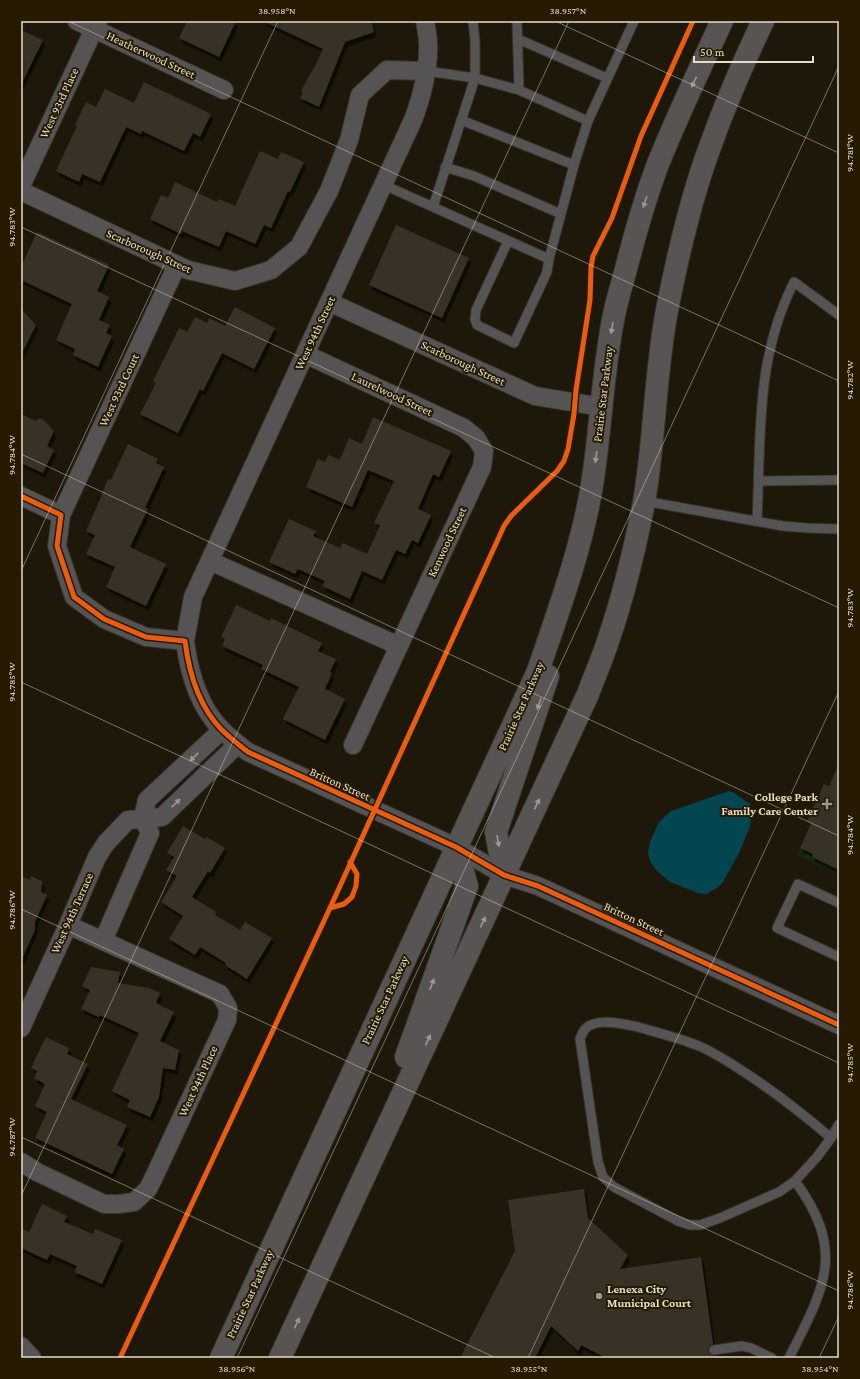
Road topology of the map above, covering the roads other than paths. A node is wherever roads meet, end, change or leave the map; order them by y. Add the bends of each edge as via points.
1 (77, 21) edge
2 (425, 21) edge
3 (473, 21) edge
4 (517, 21) edge
5 (634, 21) edge
6 (722, 21) edge
7 (763, 21) edge
8 (96, 25) edge
9 (518, 39) junction
10 (426, 71) junction
11 (475, 78) junction
12 (607, 78) junction
13 (224, 90) dead end
14 (519, 90) junction
15 (461, 120) junction
16 (588, 120) junction
17 (574, 166) junction
18 (445, 168) junction
19 (384, 185) junction
20 (21, 186) edge
21 (21, 191) edge
22 (433, 207) junction
23 (561, 214) junction
24 (508, 241) junction
25 (549, 259) junction
26 (177, 265) junction
27 (329, 302) junction
28 (839, 315) edge
29 (304, 354) junction
30 (602, 407) junction
31 (476, 438) joint
32 (839, 480) edge
33 (759, 481) junction
34 (21, 496) edge
35 (644, 501) junction
36 (62, 515) junction
37 (757, 521) junction
38 (839, 529) edge
39 (210, 561) junction
40 (568, 584) junction
41 (186, 641) junction
42 (399, 646) junction
43 (222, 730) junction
44 (238, 744) junction
45 (353, 745) dead end
46 (143, 818) junction
47 (456, 847) junction
48 (504, 875) junction
49 (839, 903) edge
50 (68, 925) junction
51 (103, 941) junction
52 (839, 957) edge
53 (839, 1025) edge
54 (21, 1028) edge
55 (839, 1124) edge
56 (831, 1138) junction
57 (21, 1162) edge
58 (795, 1181) junction
59 (357, 1191) junction
60 (21, 1346) edge
61 (714, 1350) dead end
62 (32, 1358) edge
63 (221, 1358) edge
64 (280, 1358) edge
65 (772, 1358) edge
66 (789, 1358) edge

1 - 8 street, Heatherwood Street
2 - 10 street, West 94th Street via 428,44
3 - 11 lane
4 - 9 lane
5 - 12 lane
6 -> 30 main road, Prairie Star Parkway via 671,133 644,205 614,314
7 - 35 main road via 710,146 684,234 667,312
8 - 13 street, Heatherwood Street
8 - 20 street, West 93rd Place
9 - 12 lane
9 - 14 lane
10 - 11 lane
10 - 19 street, West 94th Street via 422,95 413,120
10 - 26 street, Scarborough Street via 387,70 360,95 349,140 329,190 299,247 271,270 235,281
11 - 14 lane
11 - 15 lane
12 - 16 lane
14 - 16 lane
15 - 17 lane
15 - 18 lane
16 - 17 lane
17 - 23 lane
18 - 22 lane
18 - 23 lane via 474,176
19 - 22 lane
19 - 27 street, West 94th Street
21 - 26 street, Scarborough Street
22 - 24 lane
23 - 25 lane
24 - 25 lane
24 - 25 lane via 476,310 475,319 477,325 514,343 547,272
26 - 36 street, West 93rd Court
27 - 29 street, West 94th Street
27 - 30 street, Scarborough Street via 535,396
28 - 33 lane via 794,282 777,324 764,377 759,430
29 - 31 street, Laurelwood Street via 464,428
29 - 39 street, West 94th Street
30 -> 40 main road, Prairie Star Parkway via 591,491
31 - 42 street, Kenwood Street via 484,450 482,467
32 - 33 lane
33 - 37 lane
34 - 36 street
35 - 37 lane
48 -> 35 main road via 588,694 609,638 627,578
36 - 41 street via 57,546 74,597 104,619 146,638
37 - 38 lane via 783,526
39 - 41 street, West 94th Street via 193,598
39 - 42 street
40 - 47 main road, Prairie Star Parkway via 538,671
40 -> 48 main road via 547,681 496,832
41 - 43 street, Britton Street via 191,672 197,689 205,708
42 - 45 street, Kenwood Street
43 - 44 street, Britton Street
43 -> 46 street via 147,800
46 -> 44 street, West 94th Terrace via 162,817
44 - 47 street, Britton Street via 248,752 282,769
46 - 50 street, West 94th Terrace via 128,820 106,843 97,857
46 - 51 street via 150,833
47 - 48 street, Britton Street
59 -> 47 main road via 467,886
47 - 63 main road, Prairie Star Parkway
48 - 53 street, Britton Street via 538,886
59 -> 48 main road
49 - 52 lane via 798,884 777,928
50 - 51 street, West 94th Place
50 - 54 street, West 94th Terrace
51 - 57 street, West 94th Place via 220,994 228,1008 227,1020 148,1189 134,1202 104,1204
55 - 56 lane
56 - 58 lane
56 - 58 lane via 763,1084 701,1047 625,1024 605,1022 591,1024 585,1028 580,1040 598,1162 603,1177 614,1187 678,1221 700,1225 780,1192
58 - 66 lane via 820,1222 826,1263 825,1276 816,1305
64 -> 59 main road
60 - 62 street
61 - 65 lane via 742,1346

